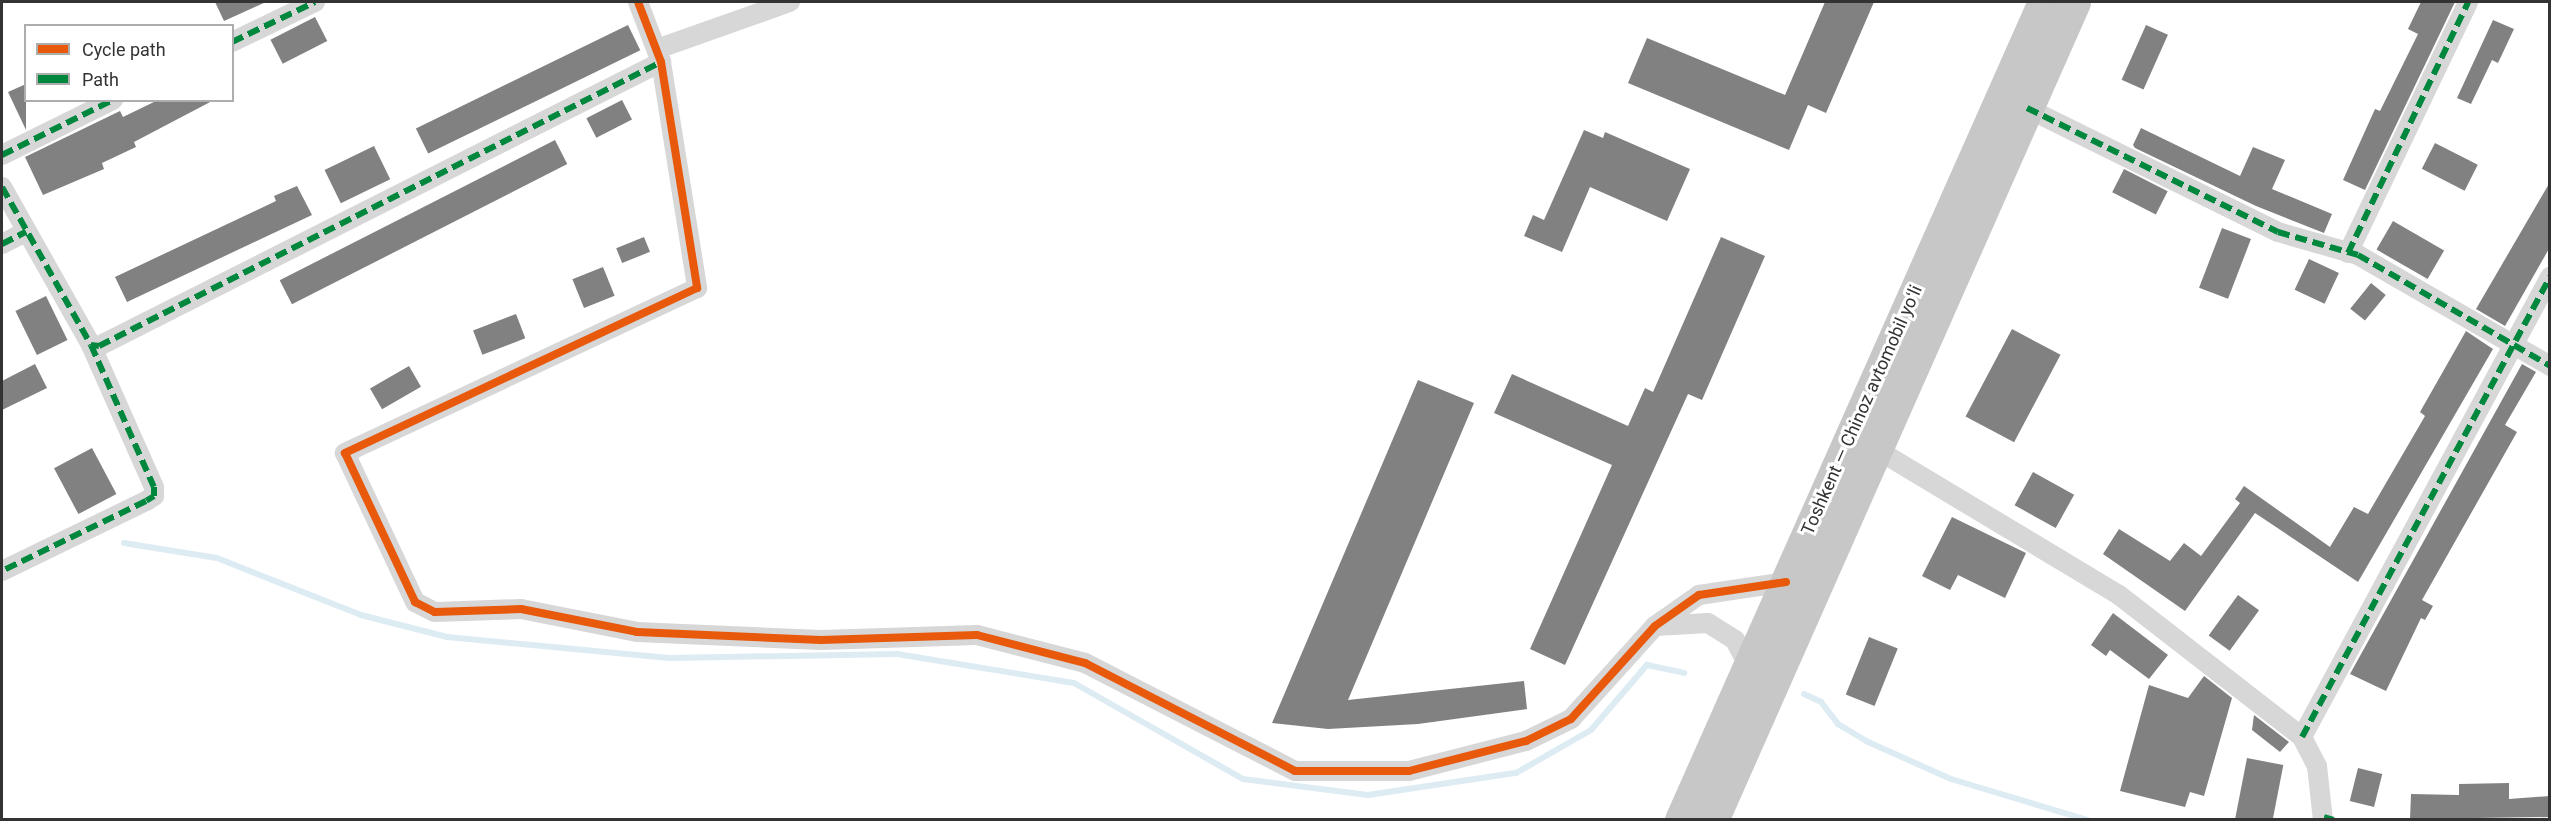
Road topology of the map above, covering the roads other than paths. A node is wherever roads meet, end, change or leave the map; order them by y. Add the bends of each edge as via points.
1 (315, 2) edge
2 (638, 2) edge
3 (790, 2) edge
4 (2044, 2) edge
5 (2074, 2) edge
6 (2468, 2) edge
7 (234, 41) edge
8 (659, 55) junction
9 (109, 102) edge
10 (2027, 108) junction
11 (2, 155) edge
12 (1987, 164) junction
13 (2, 187) edge
14 (26, 232) junction
15 (2, 244) edge
16 (2348, 253) junction
17 (2550, 277) edge
18 (2511, 344) junction
19 (92, 345) junction
20 (2550, 366) edge
21 (1876, 449) junction
22 (2, 571) edge
23 (1786, 582) junction
24 (1655, 626) junction
25 (1749, 667) junction
26 (2302, 737) junction
27 (1680, 819) edge
28 (1712, 819) edge
29 (2327, 819) edge

1 - 7 street
2 - 8 street
3 - 8 street
4 - 12 highway, Toshkent — Chinoz avtomobil yoʻli
5 - 10 highway, Toshkent — Chinoz avtomobil yoʻli
6 - 16 street
8 - 19 street via 99,346
8 - 24 street via 697,288 345,453 415,602 435,612 520,609 638,632 821,640 977,635 1085,663 1295,771 1409,771 1526,741 1570,719
9 - 11 street
10 - 12 highway, Toshkent — Chinoz avtomobil yoʻli
10 - 16 street via 2278,232
12 - 21 highway, Toshkent — Chinoz avtomobil yoʻli
12 - 23 highway, Toshkent — Chinoz avtomobil yoʻli
13 - 14 street
14 - 15 street
14 - 19 street
16 - 18 street
17 - 18 street
18 - 20 street
18 - 26 street
19 - 22 street via 154,487 154,496
21 - 26 street via 2119,595
21 - 28 highway, Toshkent — Chinoz avtomobil yoʻli
23 - 24 street via 1699,595
23 - 25 highway, Toshkent — Chinoz avtomobil yoʻli
24 - 25 street via 1708,623 1735,639
25 - 27 highway, Toshkent — Chinoz avtomobil yoʻli
26 - 29 street via 2317,766

